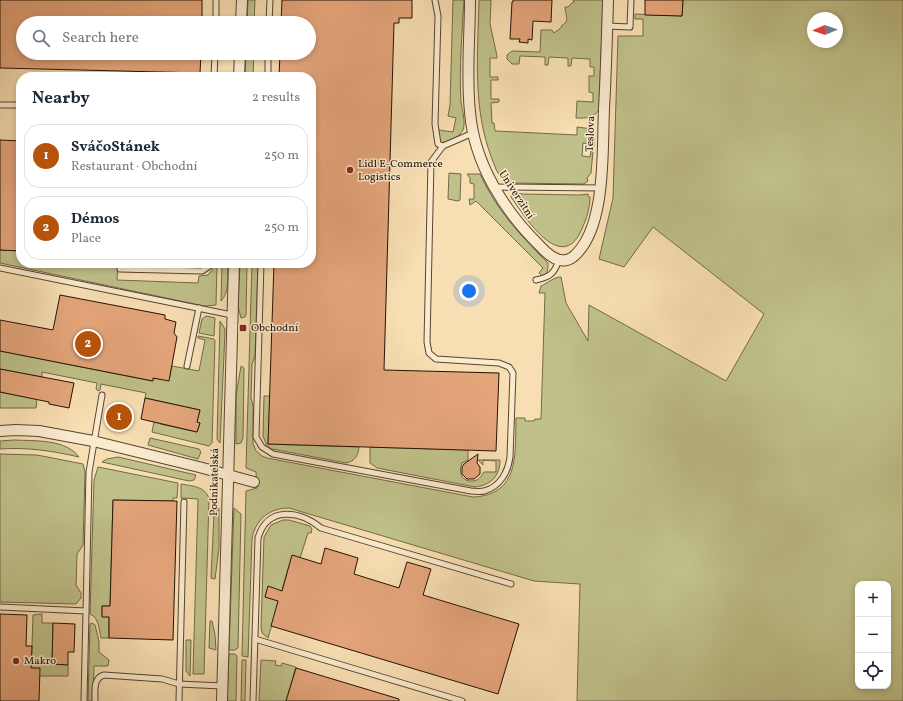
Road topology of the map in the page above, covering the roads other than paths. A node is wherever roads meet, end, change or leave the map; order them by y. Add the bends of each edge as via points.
1 (216, 0) edge
2 (242, 0) edge
3 (270, 0) edge
4 (435, 0) edge
5 (470, 0) edge
6 (608, 0) edge
7 (631, 0) edge
8 (216, 16) edge
9 (241, 16) edge
10 (269, 16) edge
11 (607, 26) junction
12 (215, 60) edge
13 (240, 60) edge
14 (268, 60) edge
15 (214, 72) edge
16 (239, 72) edge
17 (268, 72) edge
18 (0, 104) edge
19 (16, 105) edge
20 (473, 133) junction
21 (443, 146) junction
22 (494, 186) junction
23 (601, 188) junction
24 (564, 260) junction
25 (0, 268) edge
26 (206, 268) edge
27 (234, 268) edge
28 (261, 268) edge
29 (120, 269) dead end
30 (536, 280) dead end
31 (200, 308) junction
32 (232, 315) junction
33 (187, 366) dead end
34 (102, 395) dead end
35 (0, 431) edge
36 (93, 441) junction
37 (227, 474) junction
38 (254, 482) dead end
39 (184, 502) dead end
40 (511, 584) dead end
41 (0, 607) edge
42 (86, 611) junction
43 (255, 639) junction
44 (179, 684) junction
45 (222, 686) junction
46 (84, 701) edge
47 (95, 701) edge
48 (179, 701) edge
49 (222, 701) edge
50 (253, 701) edge
51 (462, 701) edge

1 - 8 lane
2 - 9 street
3 - 10 lane
4 - 21 lane via 438,16 435,124 438,144
5 - 20 street, Univerzitní via 468,83
6 - 11 street, Teslova
7 - 11 lane via 630,27
11 - 23 street, Teslova
12 - 15 lane
13 - 16 street
14 - 17 lane
18 - 19 lane
20 - 21 lane
20 - 22 street, Univerzitní
21 - 28 lane via 431,162 427,342 429,353 436,359 499,363 509,367 513,373 509,469 499,483 484,491 471,491 273,454 262,448 256,437
22 - 23 lane
22 - 24 street, Univerzitní via 526,232 546,253
23 - 24 street, Teslova via 592,228 572,258
24 - 30 lane via 552,274
25 - 31 lane
26 - 29 lane via 202,271
27 - 32 street, Podnikatelská
31 - 32 lane
31 - 33 lane
32 - 37 street, Podnikatelská
34 - 36 lane
35 - 36 street via 38,431
36 - 37 street
36 - 42 lane via 89,472
37 - 38 street
37 - 45 street, Podnikatelská
39 - 44 lane
40 - 43 lane via 321,528 314,522 291,514 282,514 268,520 258,538
41 - 42 lane
42 - 46 lane
43 - 50 lane
43 - 51 lane
44 - 45 lane
44 - 47 lane via 162,679 104,676 96,682
44 - 48 lane
45 - 49 street, Podnikatelská

